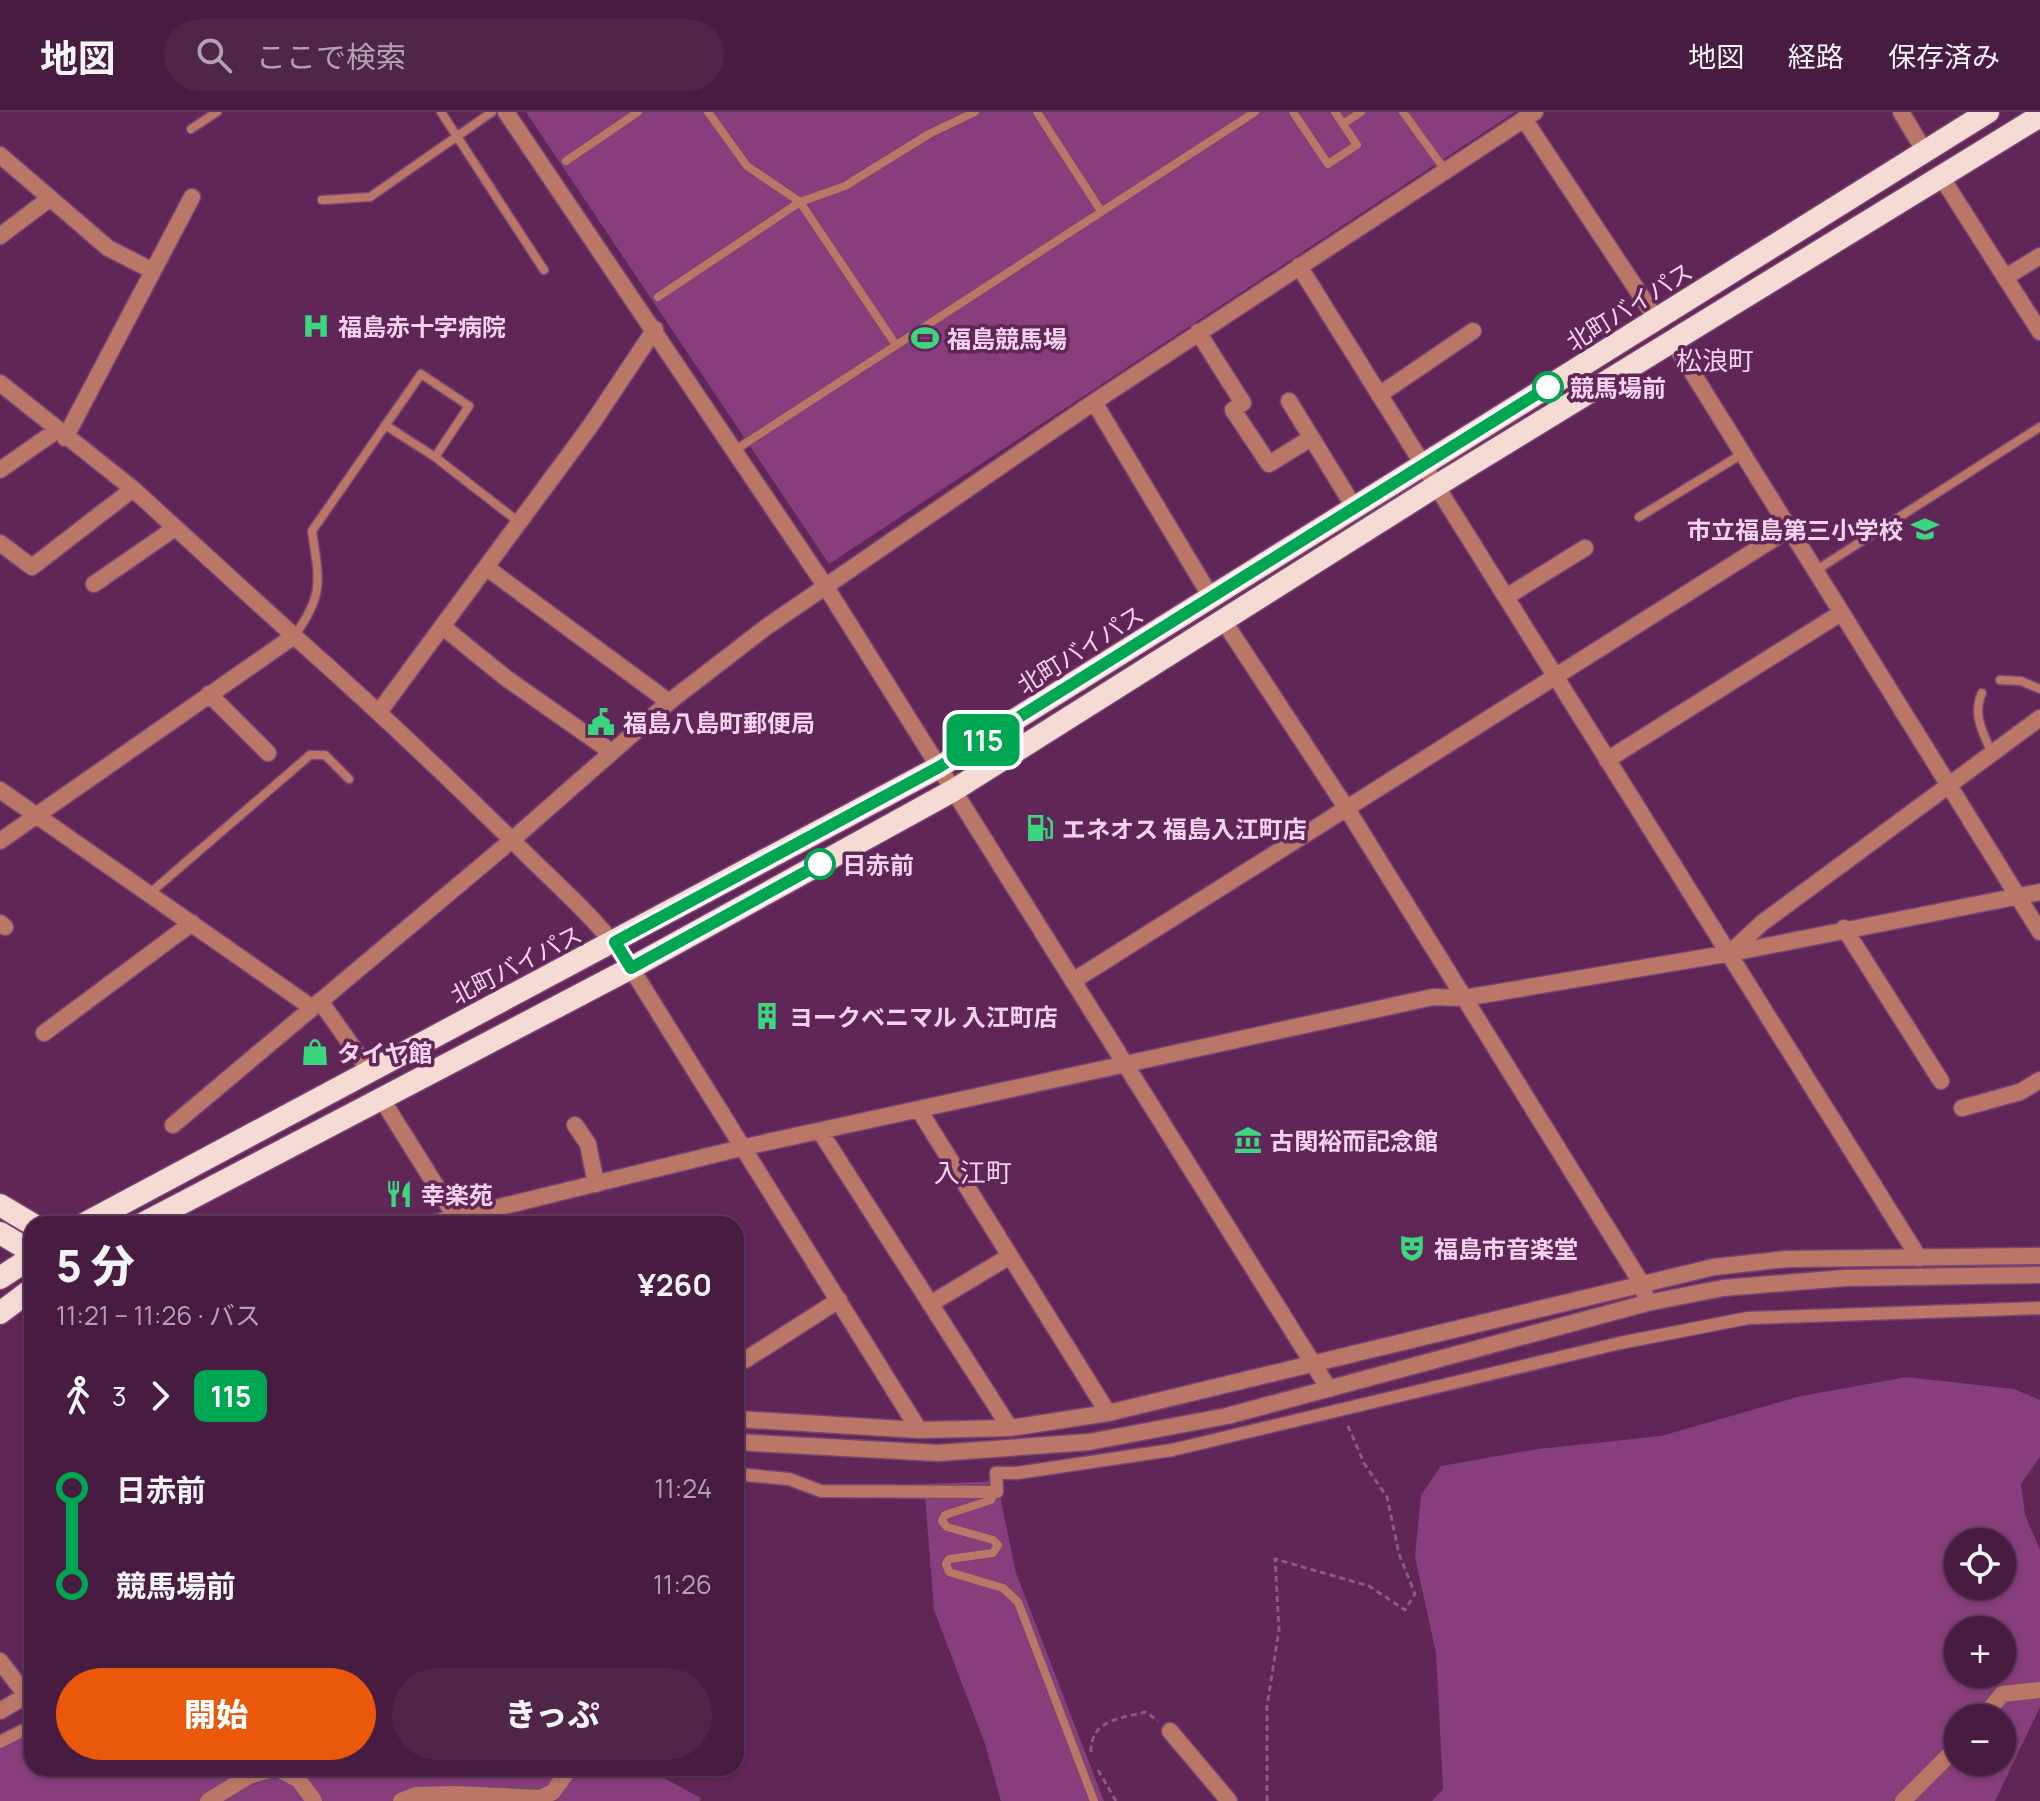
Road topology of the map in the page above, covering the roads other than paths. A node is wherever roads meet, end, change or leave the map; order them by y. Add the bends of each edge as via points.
1 (217, 112) edge
2 (441, 112) edge
3 (492, 112) edge
4 (506, 112) edge
5 (638, 112) edge
6 (708, 112) edge
7 (975, 112) edge
8 (1037, 112) edge
9 (1255, 112) edge
10 (1293, 112) edge
11 (1335, 112) edge
12 (1361, 112) edge
13 (1403, 112) edge
14 (1901, 112) edge
15 (1988, 112) edge
16 (1529, 115) edge
17 (2040, 116) edge
18 (1343, 124) junction
19 (191, 129) dead end
20 (456, 135) junction
21 (1925, 152) junction
22 (0, 155) edge
23 (566, 161) dead end
24 (1445, 170) junction
25 (1942, 178) junction
26 (192, 197) dead end
27 (49, 199) junction
28 (322, 200) dead end
29 (800, 202) junction
30 (1101, 211) junction
31 (0, 236) edge
32 (2040, 256) edge
33 (1299, 266) junction
34 (544, 270) dead end
35 (153, 271) junction
36 (2006, 277) junction
37 (658, 297) dead end
38 (1657, 320) junction
39 (655, 329) junction
40 (1473, 331) dead end
41 (1198, 332) junction
42 (2040, 332) edge
43 (1674, 343) junction
44 (896, 345) junction
45 (0, 383) edge
46 (1379, 395) junction
47 (1289, 401) dead end
48 (1094, 402) junction
49 (385, 425) junction
50 (2040, 427) edge
51 (60, 435) junction
52 (1311, 438) junction
53 (735, 450) junction
54 (1743, 453) junction
55 (435, 457) junction
56 (1422, 464) junction
57 (0, 470) edge
58 (1436, 486) junction
59 (133, 489) junction
60 (1354, 507) junction
61 (1639, 517) dead end
62 (520, 523) junction
63 (175, 528) junction
64 (1789, 529) junction
65 (0, 543) edge
66 (1585, 548) dead end
67 (487, 568) junction
68 (1815, 571) junction
69 (94, 584) dead end
70 (826, 587) junction
71 (1211, 597) junction
72 (1506, 597) junction
73 (1841, 613) junction
74 (1223, 620) junction
75 (443, 627) junction
76 (294, 636) junction
77 (1555, 679) junction
78 (2000, 680) dead end
79 (2040, 689) edge
80 (1982, 693) dead end
81 (209, 694) junction
82 (669, 702) junction
83 (379, 712) junction
84 (2040, 718) edge
85 (610, 751) junction
86 (268, 753) dead end
87 (1992, 753) junction
88 (1607, 760) junction
89 (939, 767) junction
90 (349, 779) dead end
91 (1949, 786) junction
92 (0, 790) edge
93 (954, 790) junction
94 (1347, 809) junction
95 (36, 815) junction
96 (512, 840) junction
97 (0, 841) edge
98 (2040, 892) edge
99 (149, 894) junction
100 (2016, 897) junction
101 (192, 923) junction
102 (1844, 928) junction
103 (2040, 932) edge
104 (615, 942) junction
105 (1731, 953) junction
106 (631, 968) junction
107 (1073, 981) junction
108 (1464, 998) junction
109 (316, 1004) junction
110 (44, 1033) dead end
111 (1123, 1062) junction
112 (369, 1070) junction
113 (2040, 1080) edge
114 (1941, 1081) dead end
115 (381, 1098) junction
116 (1962, 1108) dead end
117 (919, 1110) junction
118 (173, 1125) dead end
119 (575, 1125) dead end
120 (821, 1133) junction
121 (745, 1147) junction
122 (596, 1184) junction
123 (0, 1205) edge
124 (99, 1216) edge
125 (157, 1216) edge
126 (455, 1216) edge
127 (477, 1216) edge
128 (24, 1219) edge
129 (0, 1233) edge
130 (24, 1250) edge
131 (1010, 1256) junction
132 (2040, 1256) edge
133 (1919, 1258) junction
134 (24, 1261) edge
135 (2040, 1275) edge
136 (0, 1278) edge
137 (1642, 1284) junction
138 (24, 1295) edge
139 (839, 1300) junction
140 (1647, 1303) junction
141 (930, 1304) junction
142 (2040, 1308) edge
143 (0, 1313) edge
144 (745, 1360) dead end
145 (1313, 1363) junction
146 (1329, 1389) junction
147 (1108, 1413) junction
148 (744, 1419) edge
149 (1010, 1428) junction
150 (919, 1430) junction
151 (744, 1442) edge
152 (996, 1473) junction
153 (744, 1475) edge
154 (0, 1661) edge
155 (24, 1688) edge
156 (2040, 1690) edge
157 (24, 1697) edge
158 (1994, 1704) edge
159 (0, 1711) edge
160 (24, 1730) edge
161 (1170, 1731) road end
162 (0, 1742) edge
163 (1944, 1760) edge
164 (249, 1776) edge
165 (291, 1776) edge
166 (567, 1776) edge
167 (208, 1801) edge
168 (314, 1801) edge
169 (401, 1801) edge
170 (1094, 1801) edge
171 (1229, 1801) edge
172 (1903, 1801) edge

1 - 19 lane
2 - 20 lane
3 - 20 lane
4 - 39 street
5 - 23 lane
6 - 29 lane via 747,166
7 - 29 lane via 845,186
8 - 30 lane
9 - 30 lane
10 - 18 lane via 1328,164 1357,145
11 - 18 lane
12 - 18 lane
13 - 24 lane
14 - 21 street
15 - 21 highway, 北町バイパス
16 - 24 street
16 - 38 street
17 - 25 highway
20 - 28 lane via 370,197
20 - 34 lane
21 - 38 highway, 北町バイパス
22 - 27 street
24 - 33 street
25 - 36 street
25 - 43 highway
26 - 35 street
27 - 31 street
27 - 35 street via 108,248
29 - 37 lane
29 - 44 lane
30 - 44 lane
32 - 36 street
33 - 41 street
33 - 46 street
35 - 51 street
36 - 42 street
38 - 56 highway, 北町バイパス
39 - 53 street
39 - 62 street
40 - 46 street
41 - 48 street
41 - 52 street via 1243,403 1233,410 1269,464
43 - 54 street
43 - 58 highway
44 - 53 lane
45 - 51 street
46 - 56 street
47 - 52 street
48 - 70 street
48 - 71 street
49 - 55 lane
49 - 55 lane via 421,374 469,406
49 - 76 lane via 312,531 318,578 313,610
50 - 68 lane
51 - 57 street
51 - 59 street
52 - 60 street
53 - 70 street
54 - 61 lane
54 - 64 street
55 - 62 lane
56 - 58 street
56 - 60 highway, 北町バイパス
58 - 72 street
58 - 74 highway
59 - 63 street
59 - 65 street via 32,567
60 - 71 highway, 北町バイパス
62 - 67 street
63 - 69 street
63 - 76 street
64 - 68 street
64 - 77 street
66 - 72 street
67 - 75 street
67 - 82 street
68 - 73 street
70 - 82 street
70 - 89 street
71 - 89 highway, 北町バイパス
72 - 77 street
73 - 88 street
73 - 91 street
74 - 93 highway
74 - 94 street
75 - 83 street
75 - 85 street
76 - 81 street
76 - 83 street
77 - 88 street
77 - 94 street
78 - 79 lane
80 - 87 lane via 1979,722
81 - 86 street
81 - 95 street
82 - 85 street
83 - 96 street
84 - 87 street
85 - 96 street
87 - 91 street
88 - 105 street
89 - 93 street
89 - 104 highway, 北町バイパス
90 - 99 lane via 325,755 310,755
91 - 100 street
91 - 105 street via 1762,923
92 - 95 street
93 - 106 highway
93 - 107 street
94 - 107 street
94 - 108 street
95 - 97 street
95 - 99 street
96 - 104 street
96 - 109 street
98 - 100 street
99 - 101 street
100 - 102 street
100 - 103 street
101 - 109 street
101 - 110 street
102 - 105 street
102 - 114 street
104 - 106 street
104 - 112 highway, 北町バイパス
105 - 108 street
105 - 133 street
106 - 115 highway
106 - 121 street
107 - 111 street
108 - 111 street via 1433,997
108 - 137 street
109 - 112 street
109 - 118 street
111 - 117 street
111 - 145 street
112 - 124 highway, 北町バイパス
113 - 116 street via 2020,1092
115 - 125 highway
115 - 126 street
117 - 120 street
117 - 131 street
119 - 122 street via 588,1144
120 - 121 street
120 - 141 street
121 - 122 street
121 - 139 street
122 - 127 street
123 - 128 highway
129 - 130 highway
131 - 141 street
131 - 147 street
132 - 133 street
133 - 137 street via 1787,1259 1714,1267
134 - 136 highway
135 - 140 street via 1789,1282
137 - 140 street
137 - 145 street
138 - 143 highway
139 - 144 street
139 - 150 street
140 - 146 street
141 - 149 street
142 - 152 street via 1748,1318 1620,1343 1172,1450
145 - 146 street
145 - 147 street
146 - 151 street via 1212,1419 1017,1450 938,1453
147 - 149 street
148 - 150 street
149 - 150 street
152 - 153 street via 997,1492 821,1491 789,1479
152 - 170 lane via 991,1500 945,1515 942,1521 998,1545 993,1553 949,1559 946,1564 949,1572 1003,1588 1018,1602
154 - 155 street
156 - 158 street via 2002,1694
157 - 159 street
160 - 162 street
161 - 171 street
163 - 172 street
164 - 167 street
165 - 168 street
166 - 169 street via 540,1798 455,1794 416,1795

